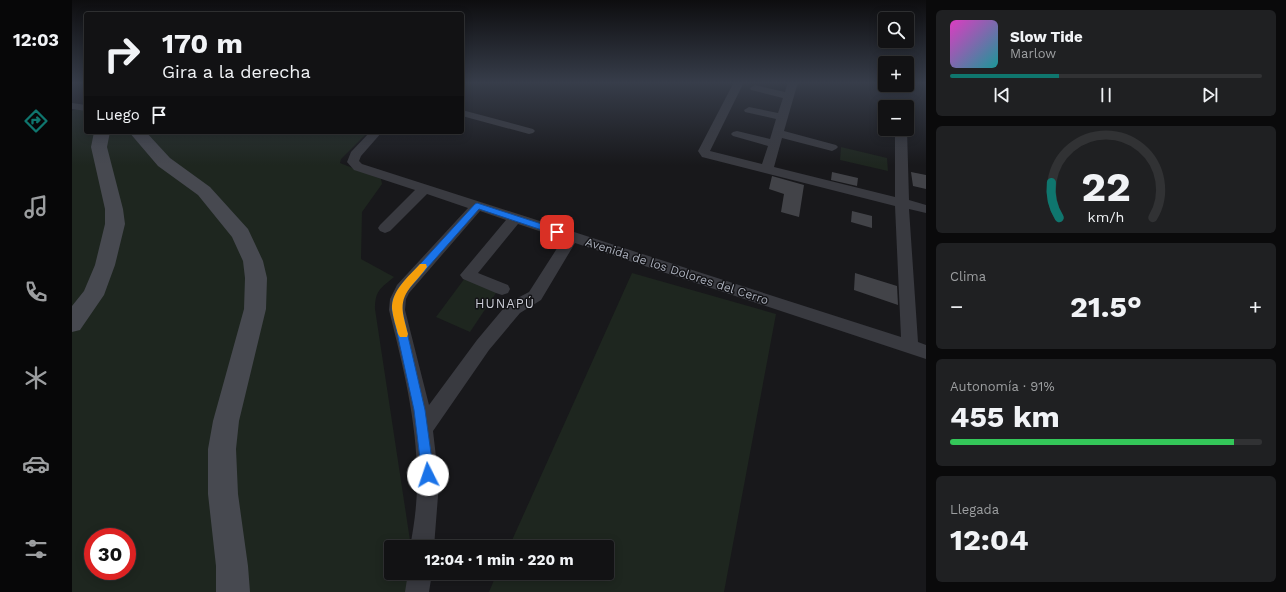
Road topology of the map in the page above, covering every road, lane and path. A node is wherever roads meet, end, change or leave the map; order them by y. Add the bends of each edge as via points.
1 (725, 110) edge
2 (749, 110) dead end
3 (784, 110) edge
4 (464, 114) edge
5 (782, 117) junction
6 (529, 131) dead end
7 (102, 134) edge
8 (139, 134) edge
9 (374, 134) edge
10 (737, 134) dead end
11 (901, 136) edge
12 (775, 138) junction
13 (832, 147) dead end
14 (767, 169) junction
15 (424, 189) junction
16 (902, 203) junction
17 (477, 206) junction
18 (926, 209) edge
19 (515, 218) junction
20 (385, 228) dead end
21 (571, 237) junction
22 (502, 289) dead end
23 (72, 323) edge
24 (910, 347) junction
25 (926, 352) edge
26 (423, 429) junction
27 (423, 540) edge
28 (419, 580) edge
29 (233, 592) edge
30 (417, 592) edge

1 - 14 street via 704,151 710,156
2 - 5 street
3 - 5 street
4 - 6 street
5 - 12 street
7 - 23 street via 99,147 109,182 115,224 105,265 92,295
8 - 29 street via 164,162 204,191 241,234 253,261 256,278 255,309 226,421 222,449 223,494
9 - 15 street, Avenida de los Dolores del Cerro via 355,155 355,165
10 - 12 street
11 - 16 street
12 - 13 street
12 - 14 street
14 - 16 street
15 - 17 street, Avenida de los Dolores del Cerro
15 - 20 street
16 - 18 street
16 - 24 street
17 - 19 street, Avenida de los Dolores del Cerro
17 - 26 street via 403,288 398,299 397,310
19 - 21 street, Avenida de los Dolores del Cerro
19 - 22 street via 468,275
21 - 24 street, Avenida de los Dolores del Cerro
21 - 26 street via 535,296 514,308 483,345
24 - 25 street, Avenida de los Dolores del Cerro
26 - 27 street via 428,488
28 - 30 street

